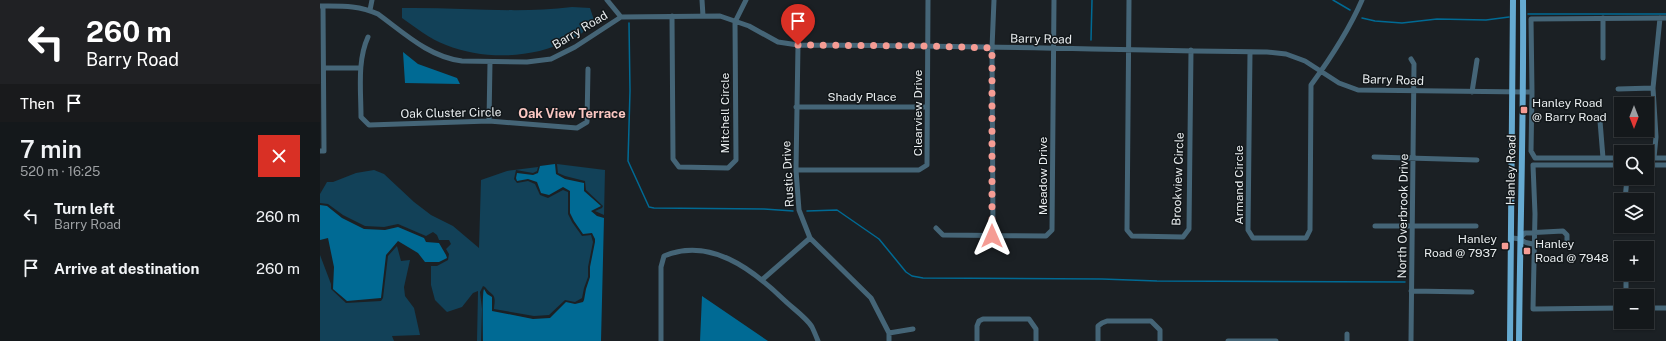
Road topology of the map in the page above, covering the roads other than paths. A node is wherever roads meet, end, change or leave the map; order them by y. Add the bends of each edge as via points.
1 (372, 0) edge
2 (606, 0) edge
3 (702, 0) edge
4 (746, 0) edge
5 (928, 0) edge
6 (994, 0) edge
7 (1054, 0) edge
8 (1129, 0) edge
9 (1362, 0) edge
10 (1513, 0) edge
11 (1523, 0) edge
12 (321, 6) edge
13 (370, 10) junction
14 (672, 16) junction
15 (703, 16) junction
16 (621, 17) junction
17 (1603, 18) junction
18 (1660, 18) junction
19 (1666, 18) edge
20 (735, 22) junction
21 (368, 37) dead end
22 (798, 45) junction
23 (928, 46) junction
24 (992, 48) junction
25 (1054, 49) junction
26 (1128, 50) junction
27 (1191, 50) junction
28 (1250, 52) junction
29 (1603, 58) dead end
30 (1411, 59) dead end
31 (1477, 60) dead end
32 (490, 62) junction
33 (324, 68) junction
34 (360, 68) junction
35 (588, 69) dead end
36 (1321, 72) junction
37 (1652, 88) junction
38 (1618, 89) dead end
39 (1414, 91) junction
40 (1472, 92) junction
41 (1512, 92) junction
42 (1523, 92) junction
43 (1532, 92) junction
44 (796, 106) junction
45 (927, 107) junction
46 (489, 121) junction
47 (1600, 121) dead end
48 (322, 151) edge
49 (1374, 157) dead end
50 (1414, 158) junction
51 (1603, 158) junction
52 (1614, 158) edge
53 (1654, 158) joint
54 (1666, 158) edge
55 (1477, 160) dead end
56 (1614, 165) edge
57 (1654, 165) edge
58 (1666, 165) edge
59 (796, 170) junction
60 (1375, 226) dead end
61 (1412, 226) junction
62 (1476, 226) dead end
63 (936, 228) dead end
64 (1534, 232) junction
65 (992, 236) junction
66 (810, 238) junction
67 (1511, 238) junction
68 (1520, 238) junction
69 (1533, 244) junction
70 (763, 279) junction
71 (1411, 291) junction
72 (1472, 292) dead end
73 (1614, 308) edge
74 (1654, 308) edge
75 (1666, 308) edge
76 (913, 329) dead end
77 (889, 333) junction
78 (1347, 334) dead end
79 (661, 341) edge
80 (818, 341) edge
81 (889, 341) edge
82 (977, 341) edge
83 (1036, 341) edge
84 (1098, 341) edge
85 (1160, 341) edge
86 (1228, 341) edge
87 (1276, 341) edge
88 (1347, 341) edge
89 (1411, 341) edge
90 (1510, 341) edge
91 (1519, 341) edge

1 - 13 street
2 - 16 street
3 - 15 street
4 - 20 street
5 - 23 street, Clearview Drive
6 - 24 street
7 - 25 street, Meadow Drive
8 - 26 street
9 - 36 street
10 - 41 main road, Hanley Road
11 - 42 main road, Hanley Road
12 - 13 street, Barry Road via 353,6
12 - 33 street
13 - 32 street, Barry Road via 427,50 440,56 458,61
14 - 15 street, Barry Road
14 - 16 street, Barry Road
14 - 20 street, Mitchell Circle via 674,159 679,167 728,168 736,160
15 - 20 street, Barry Road via 720,16
16 - 32 street, Barry Road via 575,47 551,59
17 - 18 street
17 - 29 street
17 - 43 street via 1531,19
18 - 19 street
18 - 37 street
20 - 22 street, Barry Road via 749,26 778,42
21 - 34 street, Oak Cluster Circle via 363,48
22 - 23 street, Barry Road
22 - 44 street, Rustic Drive
23 - 24 street, Barry Road
23 - 45 street, Clearview Drive
24 - 25 street, Barry Road
24 - 65 street
25 - 26 street, Barry Road
25 - 65 street, Meadow Drive via 1052,230 1046,236
26 - 27 street, Barry Road
26 - 27 street, Brookview Circle via 1127,230 1132,236 1183,236 1189,229
27 - 28 street, Barry Road
28 - 36 street, Barry Road via 1286,54 1305,61
28 - 36 street, Armand Circle via 1248,230 1253,238 1306,238 1310,230 1310,85
30 - 39 street, North Overbrook Drive via 1414,64
31 - 40 street
32 - 46 street
33 - 34 street
33 - 48 street
34 - 46 street, Oak Cluster Circle via 361,117 369,125
35 - 46 street, Oak Cluster Circle via 587,122 577,128
36 - 39 street, Barry Road via 1339,83 1358,90
37 - 38 street
37 - 53 street via 1656,137
39 - 40 street, Barry Road
39 - 50 street, North Overbrook Drive
40 - 41 street, Barry Road
41 - 42 street, Barry Road
41 - 67 main road, Hanley Road
42 - 43 street, Barry Road
42 - 68 main road, Hanley Road
43 - 51 street via 1530,151 1535,158
44 - 45 street, Shady Place
44 - 59 street, Rustic Drive
45 - 59 street, Clearview Drive via 928,165 919,170
47 - 51 street
49 - 50 street
50 - 55 street
50 - 61 street, North Overbrook Drive
51 - 52 street
53 - 54 street
56 - 64 street via 1533,165
57 - 58 street
59 - 66 street, Rustic Drive via 799,210
60 - 61 street
61 - 62 street
61 - 71 street, North Overbrook Drive
63 - 65 street, Meadow Drive via 943,235
64 - 68 street via 1525,233
64 - 69 street
64 - 69 street via 1564,231 1567,234 1567,244
66 - 70 street
66 - 77 street, Rustic Drive via 871,298
67 - 68 street
67 - 90 main road, Hanley Road
68 - 69 street
68 - 91 main road, Hanley Road
69 - 73 street via 1533,309
70 - 79 street via 732,259 710,253 690,251 664,256 661,266
70 - 80 street via 811,326
71 - 72 street
71 - 89 street, North Overbrook Drive
74 - 75 street
76 - 77 street
77 - 81 street, Rustic Drive
78 - 88 street
82 - 83 street via 977,326 979,320 983,319 1029,320 1036,329
84 - 85 street via 1098,326 1107,321 1151,321 1160,330
86 - 87 street

